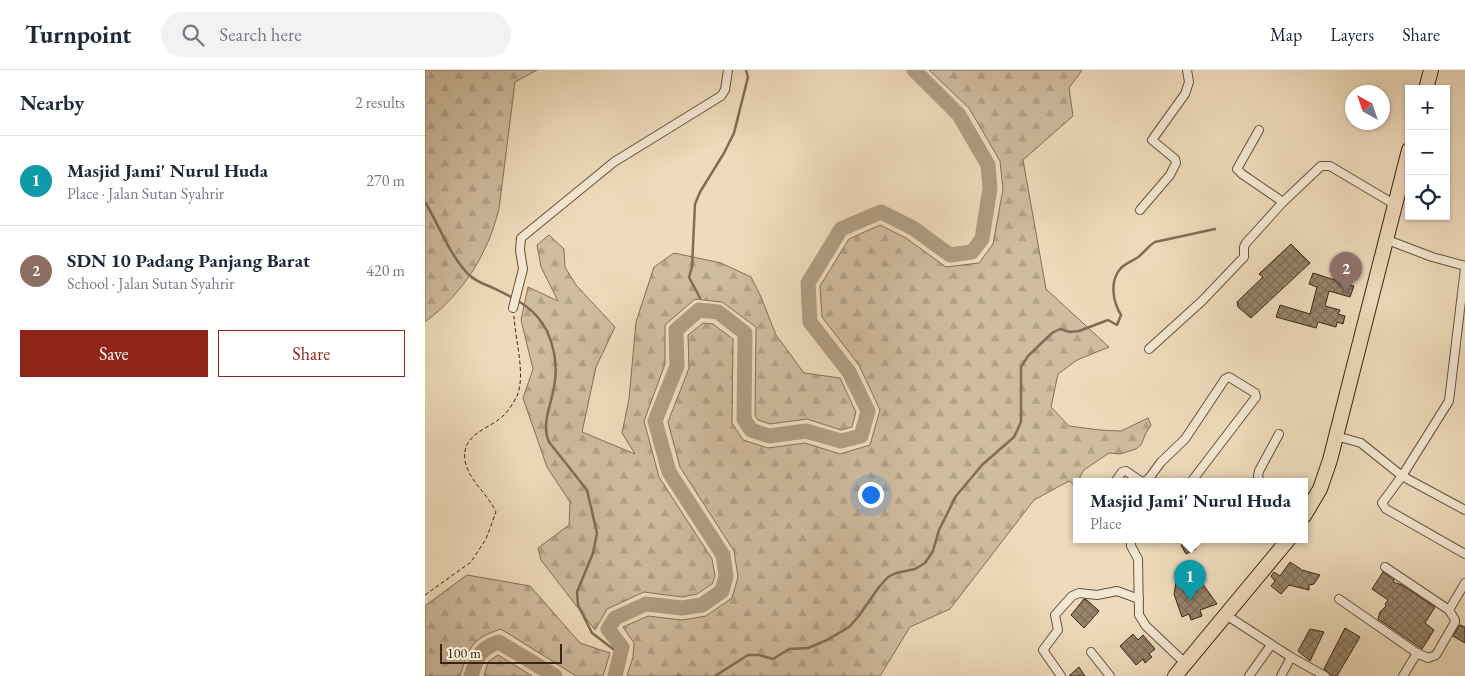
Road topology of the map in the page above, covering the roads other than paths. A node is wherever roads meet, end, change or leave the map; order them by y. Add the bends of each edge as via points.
1 (728, 70) edge
2 (1187, 70) edge
3 (1431, 70) edge
4 (1427, 85) edge
5 (1259, 130) dead end
6 (1405, 164) edge
7 (1283, 202) junction
8 (1394, 204) junction
9 (1140, 210) dead end
10 (1385, 239) junction
11 (1465, 267) edge
12 (1463, 285) edge
13 (513, 308) road end
14 (1149, 349) dead end
15 (1279, 434) dead end
16 (1336, 436) junction
17 (1403, 476) junction
18 (1118, 478) edge
19 (1137, 478) edge
20 (1149, 478) edge
21 (1194, 478) edge
22 (1259, 478) edge
23 (1308, 509) edge
24 (1465, 510) edge
25 (1131, 543) edge
26 (1285, 543) edge
27 (1465, 554) edge
28 (1385, 567) dead end
29 (1465, 583) edge
30 (1139, 599) junction
31 (1339, 599) dead end
32 (1449, 610) junction
33 (1226, 615) junction
34 (1271, 644) junction
35 (1091, 652) dead end
36 (1417, 653) junction
37 (1291, 657) junction
38 (1185, 663) junction
39 (1061, 676) edge
40 (1109, 676) edge
41 (1175, 676) edge
42 (1249, 676) edge
43 (1281, 676) edge
44 (1325, 676) edge
45 (1403, 676) edge

1 - 13 street via 721,96 614,162 521,238 523,269
2 - 9 street via 1189,82 1185,94 1152,140 1176,163 1170,175
3 - 4 highway
5 - 7 street via 1237,169
6 - 8 highway
7 - 8 street via 1321,166 1326,165
7 - 14 street via 1245,245 1244,256
8 - 10 highway
10 - 11 street
10 - 16 highway
11 - 12 street
12 - 17 street via 1449,400
15 - 22 street via 1259,471
16 - 17 street via 1361,443
16 - 23 highway via 1324,477
17 - 24 street
17 - 27 street via 1383,506
18 - 19 street via 1126,471
20 - 21 street via 1185,439 1229,377 1255,393 1256,397
25 - 30 street via 1138,559
26 - 33 highway
28 - 32 street
29 - 32 street
30 - 38 street via 1139,615 1145,626
30 - 39 street via 1117,591 1072,596 1057,612 1058,630 1043,650
31 - 36 street
32 - 36 street via 1455,622 1436,655 1428,658
33 - 34 street
33 - 38 highway
34 - 37 street
34 - 42 street
35 - 40 street
36 - 45 street
37 - 43 street
37 - 44 street
38 - 41 highway

